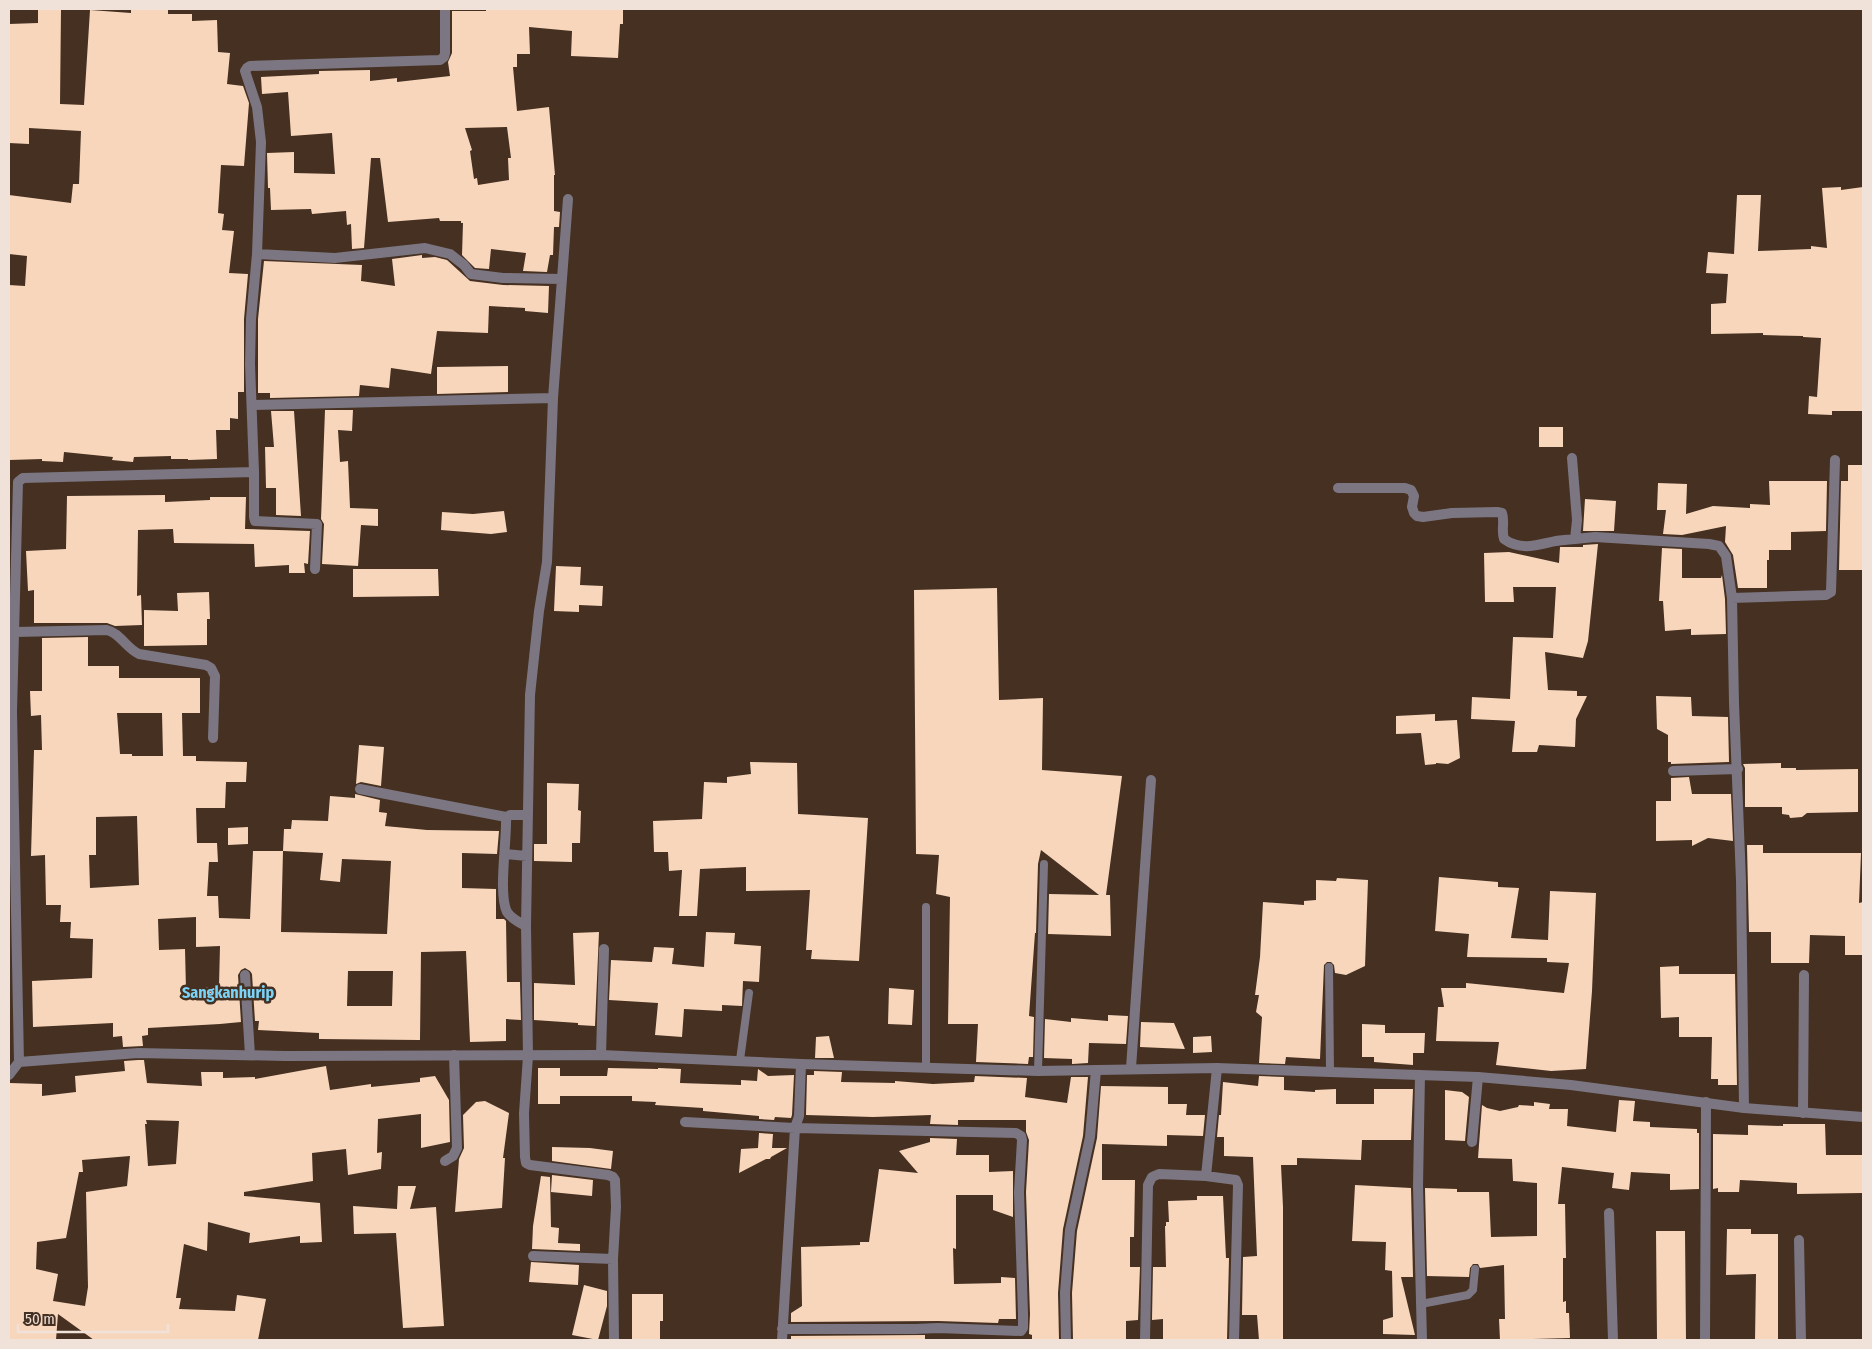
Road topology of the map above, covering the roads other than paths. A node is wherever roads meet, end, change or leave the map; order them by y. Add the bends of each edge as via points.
1 (445, 9) edge
2 (568, 199) dead end
3 (258, 254) junction
4 (562, 279) junction
5 (554, 398) junction
6 (252, 405) junction
7 (1572, 458) dead end
8 (1835, 460) dead end
9 (254, 472) junction
10 (1338, 488) dead end
11 (1575, 539) junction
12 (315, 568) dead end
13 (1732, 598) junction
14 (15, 632) junction
15 (10, 711) edge
16 (213, 738) dead end
17 (1738, 769) junction
18 (1673, 771) dead end
19 (1151, 780) dead end
20 (360, 789) dead end
21 (525, 815) junction
22 (508, 816) junction
23 (508, 854) junction
24 (524, 856) junction
25 (1044, 864) dead end
26 (926, 907) dead end
27 (523, 925) junction
28 (604, 949) dead end
29 (1329, 967) dead end
30 (245, 975) dead end
31 (1804, 975) dead end
32 (749, 993) dead end
33 (250, 1055) junction
34 (454, 1055) junction
35 (601, 1055) junction
36 (528, 1056) junction
37 (740, 1060) junction
38 (19, 1062) junction
39 (801, 1064) junction
40 (926, 1067) junction
41 (1131, 1068) junction
42 (1216, 1068) junction
43 (1096, 1070) junction
44 (1038, 1071) junction
45 (1330, 1072) junction
46 (9, 1075) edge
47 (1420, 1075) junction
48 (1478, 1077) junction
49 (1706, 1102) junction
50 (1744, 1108) junction
51 (1803, 1113) junction
52 (1863, 1117) edge
53 (685, 1122) dead end
54 (797, 1122) junction
55 (1472, 1142) dead end
56 (445, 1161) dead end
57 (1207, 1173) junction
58 (1609, 1213) dead end
59 (1799, 1240) dead end
60 (533, 1256) dead end
61 (613, 1259) junction
62 (1475, 1269) dead end
63 (1421, 1304) junction
64 (782, 1329) junction
65 (614, 1340) edge
66 (782, 1340) edge
67 (1066, 1340) edge
68 (1145, 1340) edge
69 (1234, 1340) edge
70 (1422, 1340) edge
71 (1613, 1340) edge
72 (1705, 1340) edge
73 (1801, 1340) edge

1 - 3 street via 445,53 440,60 247,68 246,76 257,107 261,142
2 - 4 street
3 - 4 street via 335,258 425,248 450,254 471,274
3 - 6 street via 251,320
4 - 5 street
5 - 6 street
5 - 21 street via 547,562 530,695
6 - 9 street
7 - 11 street via 1577,520
8 - 13 street via 1831,592 1826,595
9 - 12 street via 255,521 317,524
9 - 14 street via 20,480
10 - 11 street via 1411,490 1414,513 1423,517 1452,513 1502,513 1504,539 1521,547
11 - 13 street via 1595,537 1718,546 1726,556
13 - 17 street
14 - 15 street
14 - 16 street via 107,630 114,632 138,654 206,665 215,676
15 - 38 street
17 - 18 street
17 - 50 street
19 - 41 street
20 - 22 street
21 - 22 street
21 - 24 street
22 - 23 street
23 - 24 street
23 - 27 street via 504,886 506,909
24 - 27 street
25 - 44 lane
26 - 40 lane
27 - 36 street
28 - 35 street
29 - 45 lane
30 - 33 street
31 - 51 street
32 - 37 lane
33 - 34 street
33 - 38 street via 138,1053
34 - 36 street
34 - 56 street via 457,1148
35 - 36 street
35 - 37 street
36 - 61 street via 524,1113 526,1163 613,1177 616,1183
37 - 39 street
38 - 46 street
39 - 40 street
39 - 54 street
40 - 44 street
41 - 42 street
41 - 43 street
42 - 45 street
42 - 57 street
43 - 44 street
43 - 67 street via 1090,1137 1070,1230 1065,1293
45 - 47 street
47 - 48 street
47 - 63 street
48 - 49 street
48 - 55 street
49 - 50 street
49 - 72 street
50 - 51 street
51 - 52 street
53 - 54 street
54 - 64 street
54 - 64 street via 1019,1134 1022,1140 1019,1192 1023,1328 1015,1332 957,1328
57 - 68 street via 1159,1174 1149,1180
57 - 69 street via 1236,1180 1238,1185
58 - 71 street
59 - 73 street
60 - 61 street
61 - 65 street
62 - 63 lane via 1473,1290 1468,1295
63 - 70 street
64 - 66 street

